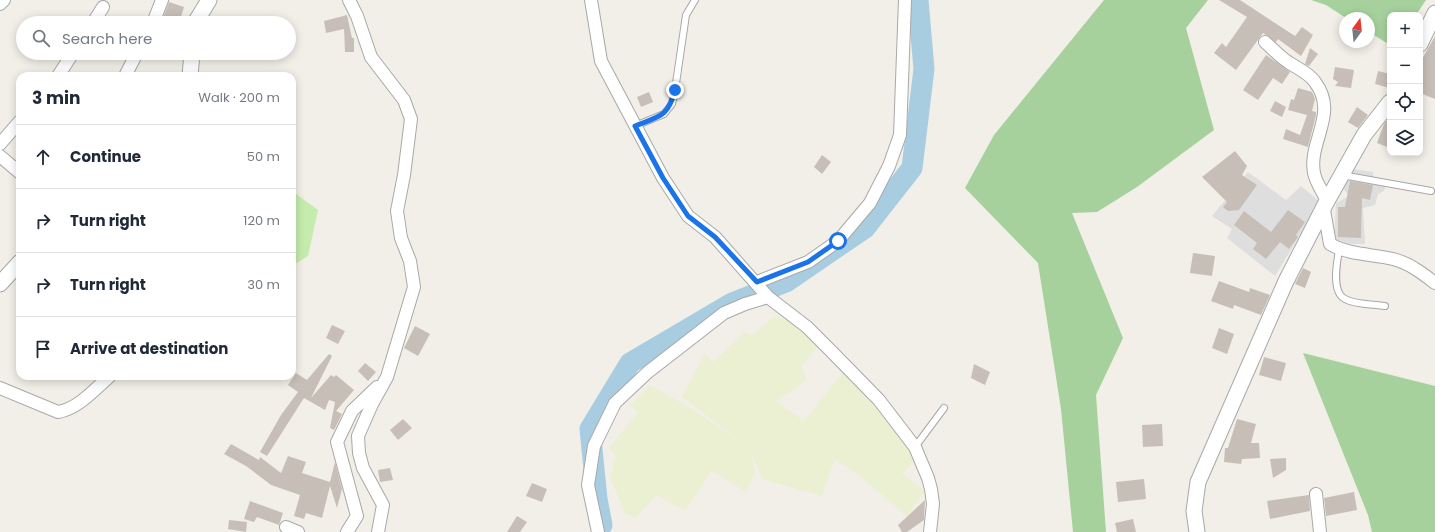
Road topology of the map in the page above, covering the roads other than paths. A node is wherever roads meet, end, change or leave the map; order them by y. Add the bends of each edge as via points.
1 (4, 0) edge
2 (162, 0) edge
3 (209, 0) edge
4 (350, 0) edge
5 (591, 0) edge
6 (695, 0) edge
7 (905, 0) edge
8 (0, 4) edge
9 (103, 7) dead end
10 (1435, 13) edge
11 (98, 16) edge
12 (155, 16) edge
13 (199, 16) edge
14 (1423, 38) edge
15 (1265, 42) dead end
16 (68, 60) edge
17 (133, 60) edge
18 (191, 60) edge
19 (61, 72) edge
20 (127, 72) edge
21 (190, 72) edge
22 (1387, 106) edge
23 (16, 126) edge
24 (635, 126) junction
25 (0, 144) edge
26 (0, 156) edge
27 (16, 170) edge
28 (1342, 175) junction
29 (1430, 191) dead end
30 (1325, 205) junction
31 (1339, 250) junction
32 (16, 266) edge
33 (1435, 283) edge
34 (0, 284) edge
35 (763, 290) junction
36 (1385, 306) dead end
37 (387, 378) junction
38 (105, 380) edge
39 (0, 388) edge
40 (944, 408) dead end
41 (915, 447) junction
42 (1316, 494) dead end
43 (286, 527) dead end
44 (298, 532) edge
45 (347, 532) edge
46 (378, 532) edge
47 (598, 532) edge
48 (930, 532) edge
49 (1198, 532) edge
50 (1320, 532) edge

1 - 8 street
2 - 12 street
3 - 13 street
4 - 37 street via 371,57 404,100 412,119 398,211 401,238 410,261 414,287
5 - 24 street via 601,61
6 - 24 lane via 686,15 672,104 664,114
7 - 35 street via 900,135 889,166 870,203 838,241
9 - 11 street
10 - 14 street
15 - 30 street via 1288,62 1311,76 1325,104 1314,172
16 - 19 street
17 - 20 street
18 - 21 street
22 - 28 street via 1364,135
23 - 25 street
24 - 35 street via 663,178 688,216 715,237
26 - 27 street
28 - 29 lane
28 - 30 street
30 - 31 street via 1330,244
30 - 49 street via 1286,281 1198,482 1194,511
31 - 33 street via 1394,259 1412,266
31 - 36 lane via 1335,274 1340,294 1344,299
32 - 34 street
35 - 41 street via 807,327 853,373 879,400
35 - 47 street via 745,304 724,313 648,372 616,403 594,446 588,485
37 - 45 street via 352,411 337,442 357,516
37 - 46 street via 358,436 363,468 383,505
38 - 39 street via 72,407 58,412
40 - 41 lane
41 - 48 street via 931,489 933,504
42 - 50 street
43 - 44 street

